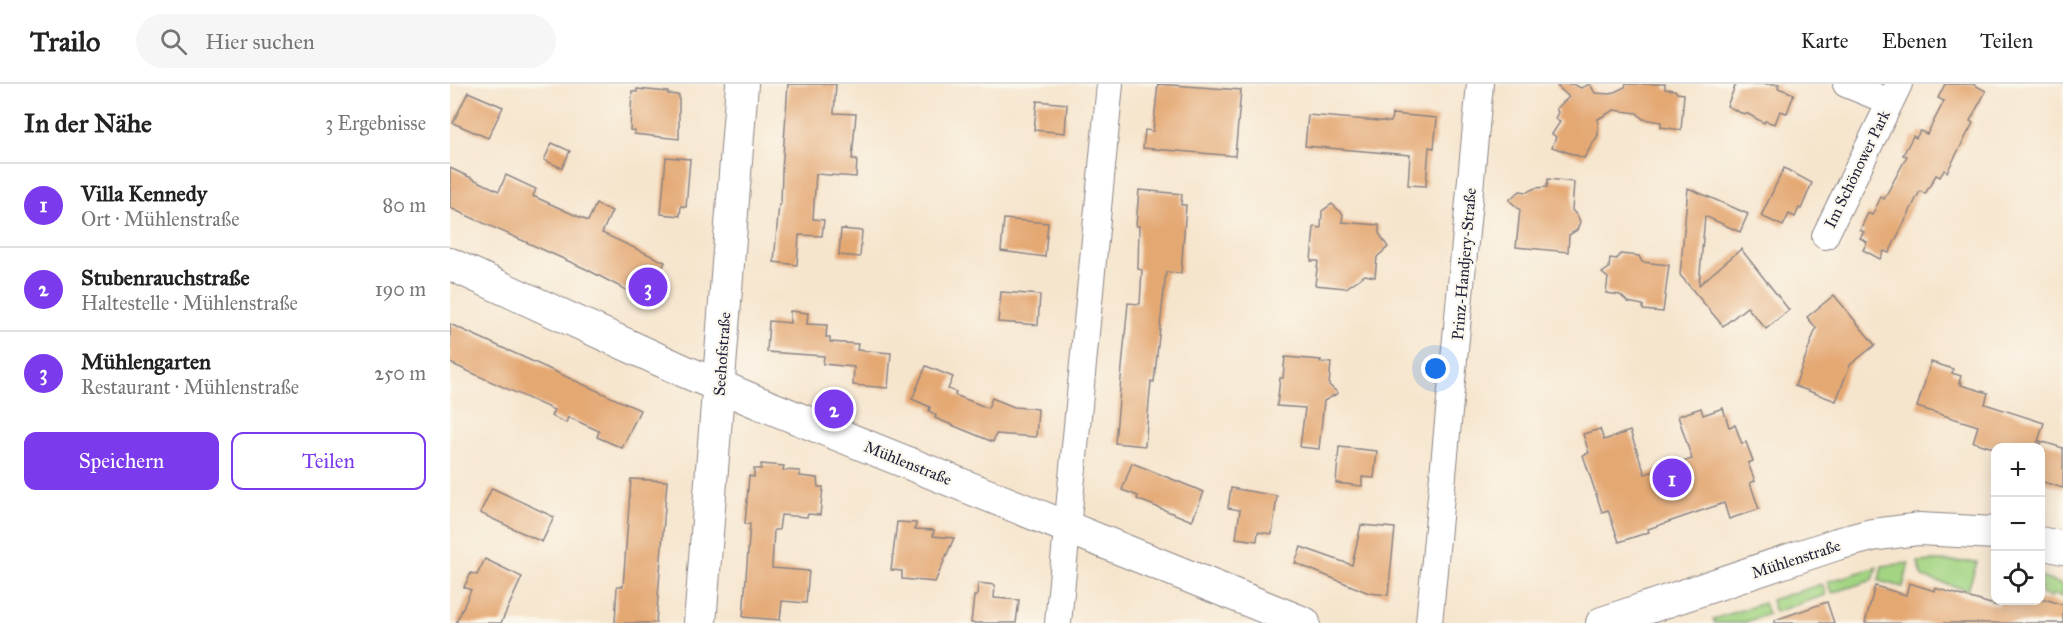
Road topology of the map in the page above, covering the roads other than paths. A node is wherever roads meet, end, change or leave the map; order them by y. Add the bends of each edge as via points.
1 (742, 84) edge
2 (1110, 84) edge
3 (1480, 84) edge
4 (1846, 84) edge
5 (1894, 93) edge
6 (1825, 236) dead end
7 (450, 264) edge
8 (719, 386) junction
9 (1068, 527) junction
10 (1991, 533) edge
11 (2045, 544) edge
12 (2063, 548) edge
13 (700, 623) edge
14 (1058, 623) edge
15 (1304, 623) edge
16 (1429, 623) edge
17 (1602, 623) edge

1 - 8 street, Seehofstraße
2 - 9 street
3 - 16 street, Prinz-Handjery-Straße
4 - 5 street, Im Schönower Park
5 - 6 street, Im Schönower Park
7 - 8 street, Mühlenstraße
8 - 9 street, Mühlenstraße
8 - 13 street, Seehofstraße
9 - 14 street
9 - 15 street, Mühlenstraße
10 - 17 street, Mühlenstraße via 1919,529 1872,535
11 - 12 street

